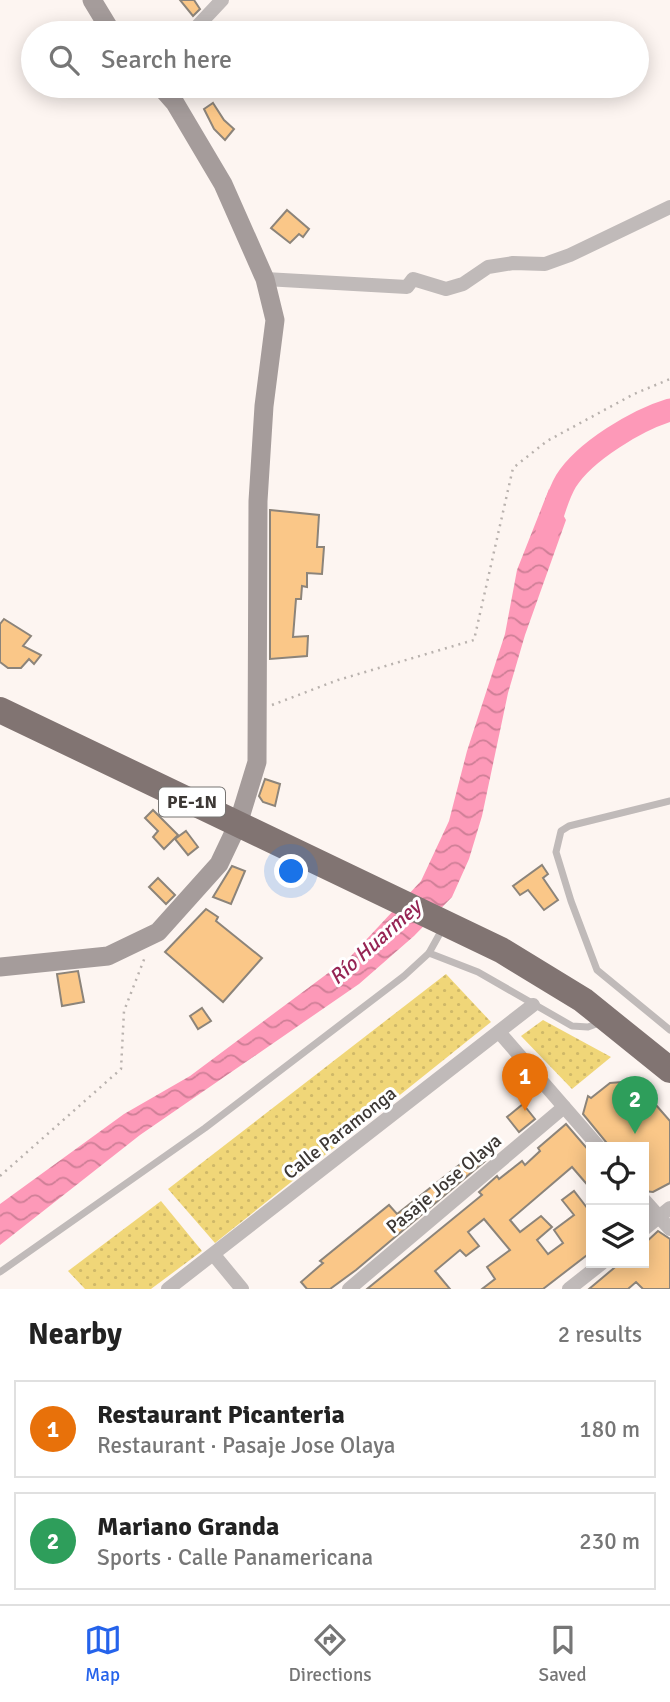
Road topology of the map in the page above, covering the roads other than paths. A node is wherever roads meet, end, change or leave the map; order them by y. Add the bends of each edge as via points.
1 (92, 0) edge
2 (222, 0) edge
3 (105, 21) edge
4 (202, 21) edge
5 (175, 98) edge
6 (670, 207) edge
7 (265, 279) junction
8 (0, 710) edge
9 (670, 801) edge
10 (238, 824) junction
11 (446, 922) junction
12 (429, 953) junction
13 (0, 967) edge
14 (533, 1005) junction
15 (610, 1019) junction
16 (670, 1030) edge
17 (499, 1032) junction
18 (670, 1070) edge
19 (564, 1107) junction
20 (595, 1142) edge
21 (664, 1212) edge
22 (649, 1225) edge
23 (670, 1229) edge
24 (214, 1255) junction
25 (596, 1268) edge
26 (0, 1272) edge
27 (168, 1289) edge
28 (242, 1289) edge
29 (349, 1289) edge
30 (569, 1289) edge

1 - 3 street
2 - 4 street
5 - 7 street via 223,184
6 - 7 street via 570,255 545,264 513,262 488,267 446,289 413,279 407,288
7 - 10 street via 275,320 258,501 257,762
8 - 10 highway, PE-1N
9 - 16 lane via 569,826 561,831 556,852 597,970
10 - 11 highway, PE-1N
10 - 13 street via 219,863 158,932 108,956
11 - 12 lane
11 - 15 highway, PE-1N via 528,965
12 - 14 lane via 478,972
12 - 26 lane via 205,1128
14 - 15 lane via 580,1027
14 - 17 street, Calle Paramonga
15 - 18 highway, PE-1N
17 - 19 street
17 - 24 street, Calle Paramonga
19 - 20 street
19 - 29 street, Pasaje Jose Olaya
21 - 22 street
21 - 23 street
24 - 27 street, Calle Paramonga
24 - 28 street
25 - 30 street

